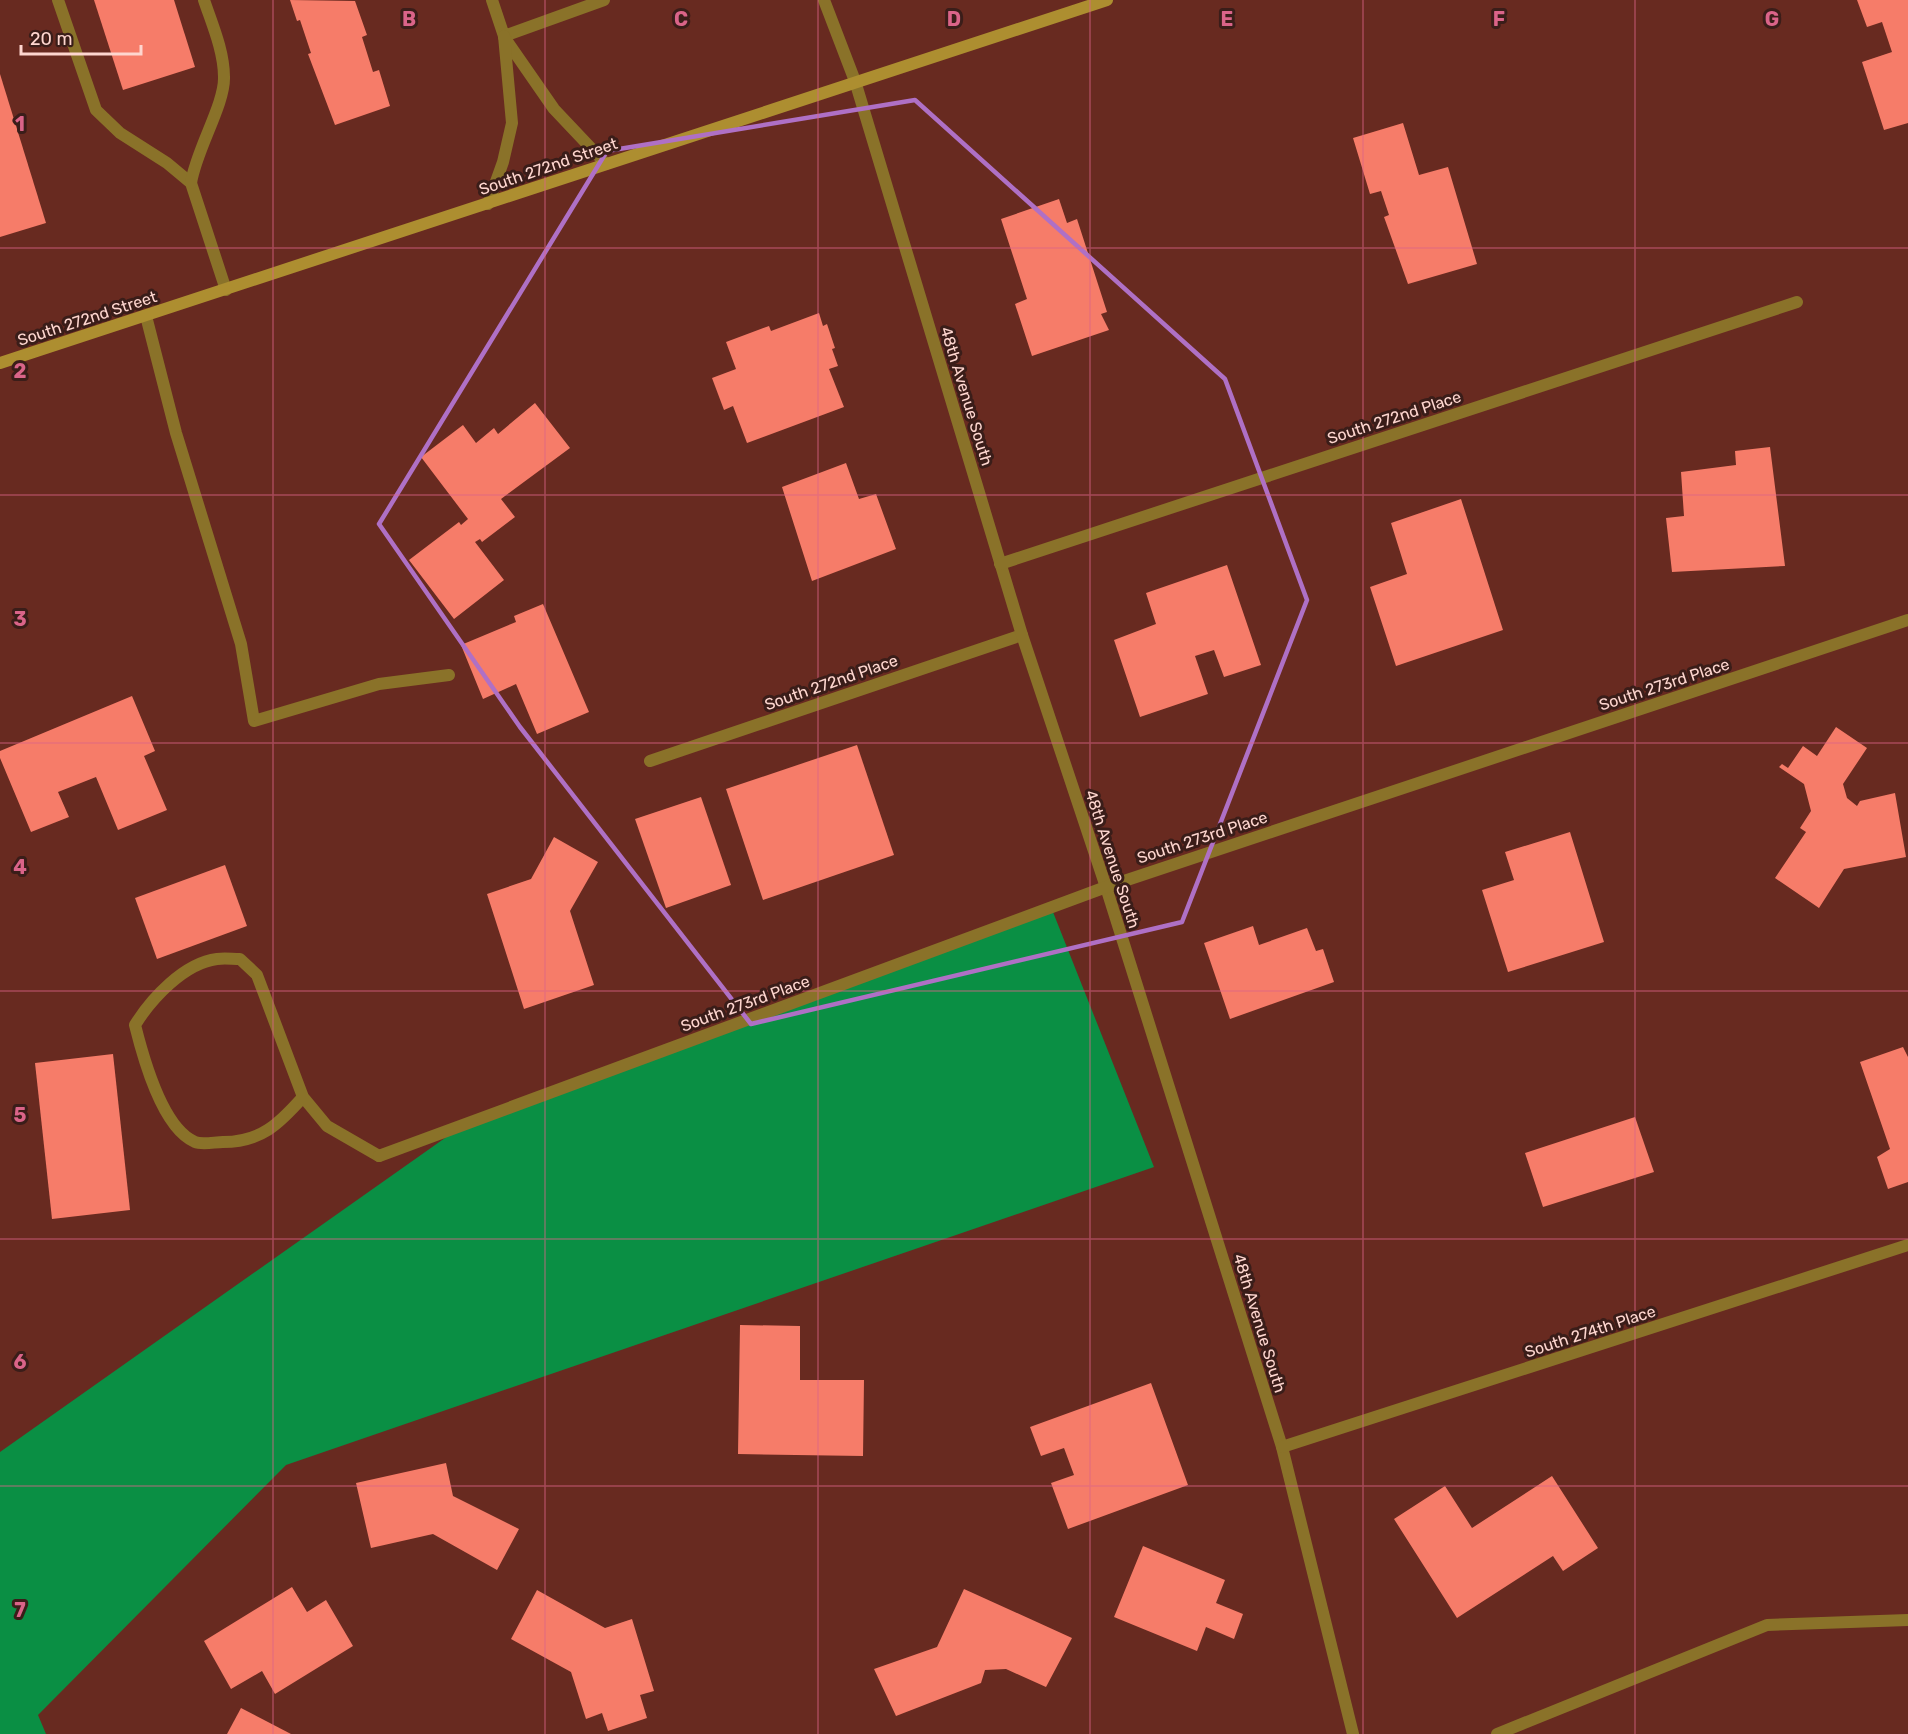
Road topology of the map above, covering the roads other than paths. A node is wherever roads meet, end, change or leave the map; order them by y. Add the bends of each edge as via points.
1 (58, 0) edge
2 (204, 0) edge
3 (492, 0) edge
4 (604, 0) edge
5 (824, 0) edge
6 (1107, 0) edge
7 (504, 36) junction
8 (855, 81) junction
9 (606, 164) junction
10 (191, 183) junction
11 (488, 204) junction
12 (226, 290) junction
13 (1797, 302) dead end
14 (146, 316) junction
15 (0, 363) edge
16 (1000, 564) junction
17 (1908, 620) edge
18 (1022, 635) junction
19 (448, 675) dead end
20 (650, 761) dead end
21 (1106, 887) junction
22 (303, 1097) junction
23 (1908, 1245) edge
24 (1282, 1447) junction
25 (1908, 1620) edge
26 (1353, 1734) edge
27 (1497, 1734) edge

1 - 10 street via 96,110 120,133
2 - 10 street via 224,79 197,152
3 - 7 street
4 - 7 street
5 - 8 street, 48th Avenue South
6 - 8 main road, South 272nd Street
7 - 9 street via 554,109
7 - 11 street via 512,123
8 - 9 main road, South 272nd Street
8 - 16 street, 48th Avenue South
9 - 11 main road, South 272nd Street
10 - 12 street
11 - 12 main road, South 272nd Street
12 - 14 main road, South 272nd Street
13 - 16 street, South 272nd Place
14 - 15 main road, South 272nd Street
14 - 19 street via 176,433 241,644 254,721 379,684
16 - 18 street, 48th Avenue South
17 - 21 street, South 273rd Place
18 - 20 street, South 272nd Place
18 - 21 street, 48th Avenue South
21 - 22 street, South 273rd Place via 379,1156 327,1126
21 - 24 street, 48th Avenue South
22 - 22 street via 257,975 240,959 215,959 182,974 148,1004 135,1025 160,1103 195,1142 241,1142 277,1126
23 - 24 street, South 274th Place
24 - 26 street, 48th Avenue South
25 - 27 street via 1767,1625

